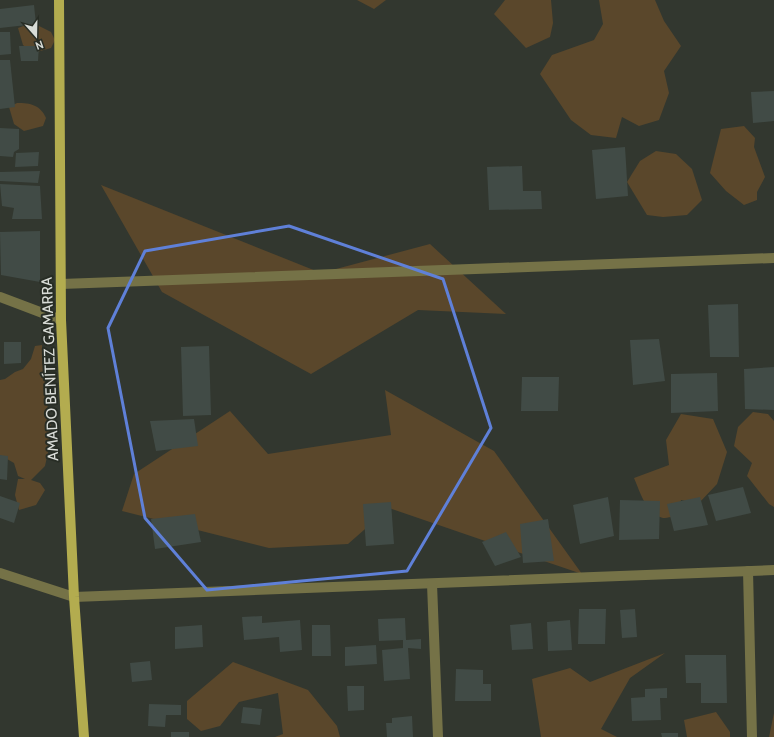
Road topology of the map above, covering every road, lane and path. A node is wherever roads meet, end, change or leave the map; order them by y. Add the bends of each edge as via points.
1 (59, 0) edge
2 (774, 258) edge
3 (61, 284) junction
4 (0, 297) edge
5 (61, 320) junction
6 (774, 570) edge
7 (748, 571) junction
8 (0, 573) edge
9 (432, 584) junction
10 (74, 597) junction
11 (84, 737) edge
12 (438, 737) edge
13 (752, 737) edge

1 - 3 main road, AMADO BENÍTEZ GAMARRA
2 - 3 street
3 - 5 main road, AMADO BENÍTEZ GAMARRA
4 - 5 street
5 - 10 main road, AMADO BENÍTEZ GAMARRA
6 - 7 street
7 - 9 street
7 - 13 street
8 - 10 street
9 - 10 street
9 - 12 street
10 - 11 main road, AMADO BENÍTEZ GAMARRA

